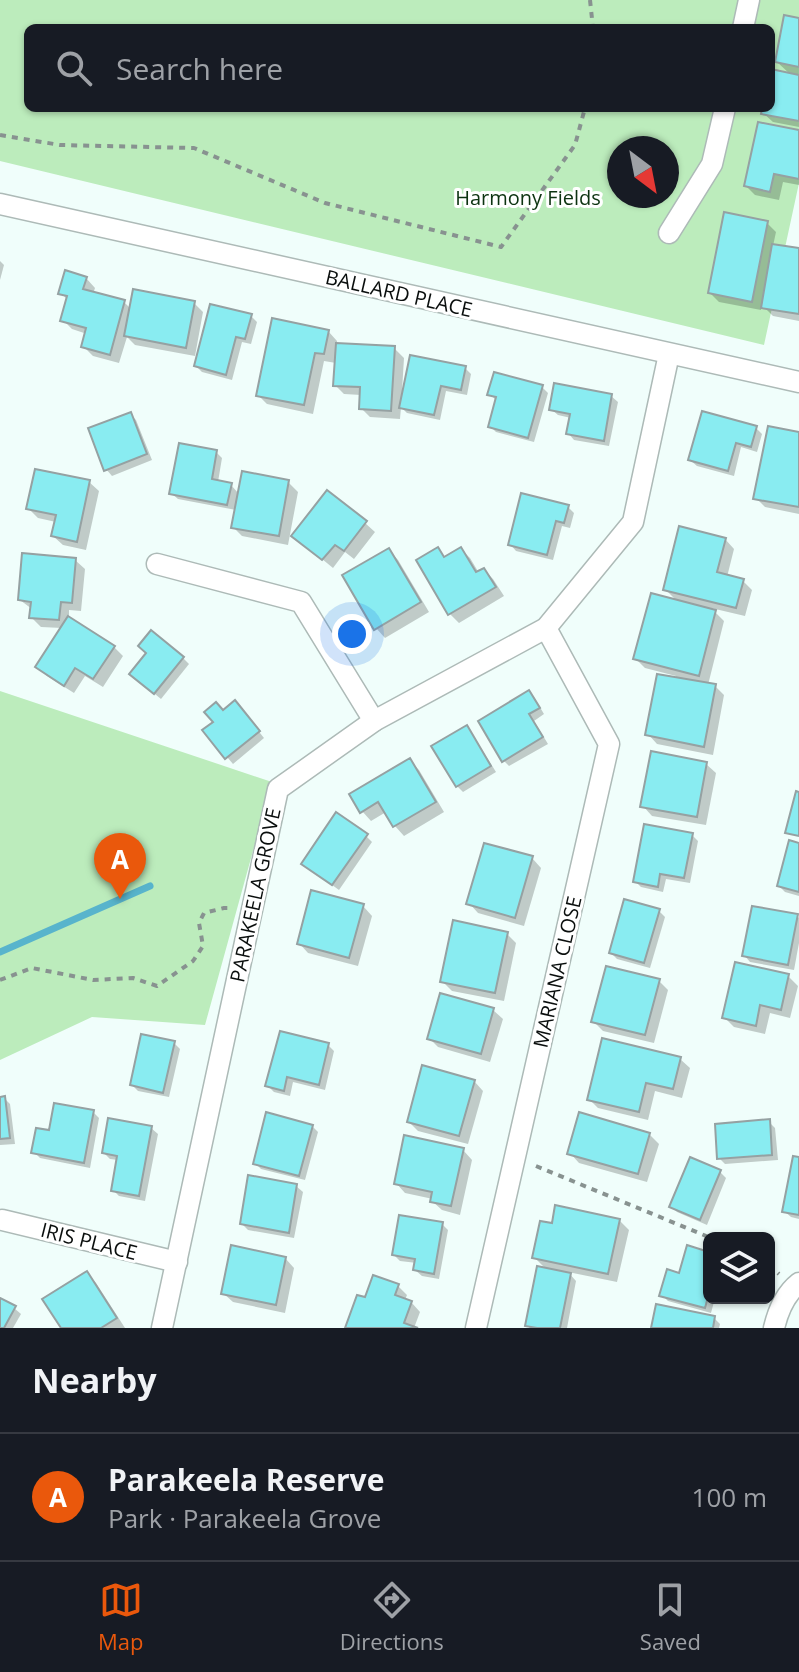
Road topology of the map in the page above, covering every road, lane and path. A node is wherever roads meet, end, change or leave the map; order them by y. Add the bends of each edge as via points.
1 (590, 0) edge
2 (749, 0) edge
3 (593, 24) edge
4 (744, 24) edge
5 (584, 112) edge
6 (724, 112) edge
7 (0, 135) edge
8 (0, 204) edge
9 (669, 233) dead end
10 (669, 354) junction
11 (799, 382) edge
12 (157, 564) dead end
13 (546, 628) junction
14 (374, 721) junction
15 (229, 908) dead end
16 (0, 980) edge
17 (514, 1161) junction
18 (2, 1220) edge
19 (703, 1235) edge
20 (177, 1262) junction
21 (799, 1283) edge
22 (162, 1328) edge
23 (476, 1328) edge
24 (774, 1328) edge

1 - 3 path
2 - 4 street
5 - 7 path via 575,145 501,247 325,203 194,148 60,145
6 - 9 street via 712,164
8 - 10 street, BALLARD PLACE
10 - 11 street, BALLARD PLACE
10 - 13 street, PARAKEELA GROVE via 633,522
12 - 14 street via 301,602
13 - 14 street, PARAKEELA GROVE
13 - 17 street, MARIANA CLOSE via 609,744
14 - 20 street, PARAKEELA GROVE via 278,789
15 - 16 path via 204,913 199,923 203,946 193,961 157,986 133,978 93,980 32,968
17 - 19 path
17 - 23 street, MARIANA CLOSE
18 - 20 street, IRIS PLACE
20 - 22 street, PARAKEELA GROVE
21 - 24 street via 778,1311

